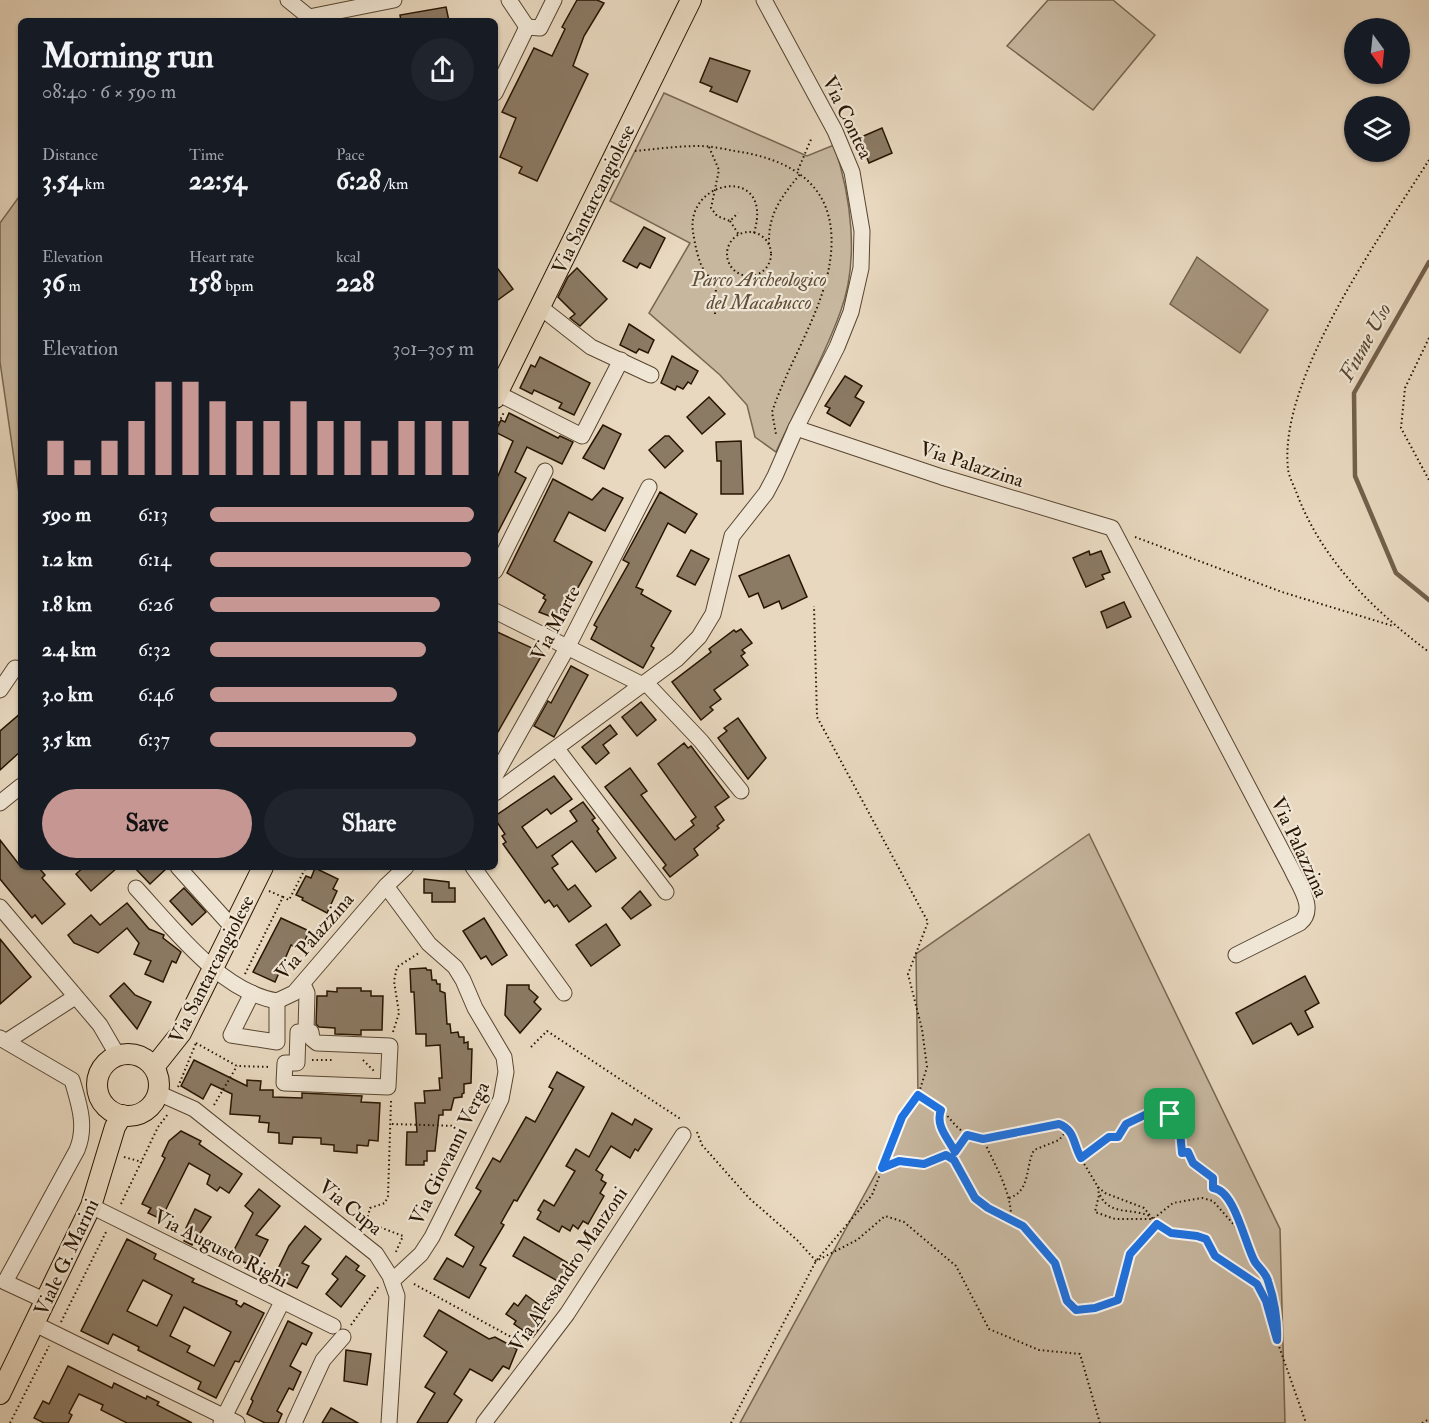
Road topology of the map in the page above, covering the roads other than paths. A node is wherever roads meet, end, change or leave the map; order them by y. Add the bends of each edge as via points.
1 (288, 0) edge
2 (394, 0) edge
3 (509, 0) edge
4 (554, 0) edge
5 (691, 0) edge
6 (764, 0) edge
7 (308, 18) edge
8 (318, 18) edge
9 (527, 27) junction
10 (498, 87) edge
11 (540, 307) junction
12 (621, 360) junction
13 (651, 375) dead end
14 (500, 399) edge
15 (796, 428) junction
16 (545, 471) dead end
17 (649, 487) dead end
18 (498, 565) edge
19 (498, 612) edge
20 (567, 648) junction
21 (15, 668) dead end
22 (644, 684) junction
23 (0, 690) edge
24 (557, 749) junction
25 (498, 771) edge
26 (18, 788) edge
27 (498, 791) edge
28 (741, 791) dead end
29 (0, 803) edge
30 (181, 870) edge
31 (262, 870) edge
32 (403, 870) edge
33 (475, 870) edge
34 (386, 886) junction
35 (136, 888) dead end
36 (666, 892) dead end
37 (0, 907) edge
38 (233, 928) junction
39 (1236, 955) dead end
40 (213, 967) junction
41 (303, 984) junction
42 (245, 989) junction
43 (564, 993) dead end
44 (75, 997) junction
45 (277, 1001) junction
46 (306, 1030) dead end
47 (3, 1040) edge
48 (118, 1056) junction
49 (154, 1067) junction
50 (285, 1068) joint
51 (158, 1093) junction
52 (122, 1115) junction
53 (683, 1135) road end
54 (91, 1206) junction
55 (391, 1279) junction
56 (46, 1301) junction
57 (282, 1302) junction
58 (35, 1324) junction
59 (0, 1394) edge
60 (227, 1421) edge
61 (294, 1423) edge
62 (389, 1423) edge
63 (484, 1423) edge

1 - 7 street
2 - 8 street
3 - 9 street
4 - 9 street via 540,28
5 - 11 main road, Via Santarcangiolese
6 - 15 street, Via Contea via 835,131 852,172 862,231 861,268 851,312
9 - 10 street
11 - 12 street via 591,347
11 - 14 main road, Via Santarcangiolese
12 - 13 street
12 - 14 street via 582,436
15 - 22 street via 766,494 732,536 713,614 704,630 677,659
15 - 39 street, Via Palazzina via 1112,528 1292,870 1308,908 1300,923
16 - 18 street
17 - 20 street, Via Marte
19 - 20 street
20 - 22 street
20 - 25 street, Via Marte
21 - 23 street
22 - 24 street
22 - 28 street via 701,741
24 - 27 street
24 - 36 street
26 - 29 street
30 - 38 street
31 - 38 main road, Via Santarcangiolese
32 - 34 street, Via Palazzina
33 - 43 street
34 - 41 street, Via Palazzina
34 - 55 street, Via Giovanni Verga via 429,944 455,967 504,1057 506,1072 501,1099 432,1237 421,1254
35 - 40 street, Via Palazzina via 195,953
37 - 44 street
38 - 40 main road, Via Santarcangiolese
40 - 42 street, Via Palazzina
40 - 49 main road, Via Santarcangiolese via 181,1033
41 - 45 street, Via Palazzina
41 - 46 street via 307,993
42 - 45 street, Via Palazzina
42 - 45 street via 231,1035 277,1042
44 - 47 street
44 - 48 street via 100,1025
47 - 56 street via 72,1080 83,1120 77,1150 5,1282
48 - 49 main road via 138,1056
48 - 52 main road via 102,1069 98,1088 105,1106
49 - 51 main road
50 - 50 street via 284,1083 388,1087 390,1046 317,1043 311,1032 298,1032 297,1063 285,1062
51 - 52 main road via 149,1108 131,1116
51 - 55 street, Via Cupa via 194,1108 358,1238 376,1254
52 - 54 main road, Viale G. Marini
53 - 63 street, Via Alessandro Manzoni via 567,1314
54 - 56 main road, Viale G. Marini
54 - 57 street, Via Augusto Righi
55 - 62 street, Via Cupa via 397,1296
56 - 58 main road, Viale G. Marini
57 - 60 street
57 - 61 street, Via Augusto Righi via 338,1332
58 - 59 main road, Viale G. Marini
58 - 60 street

